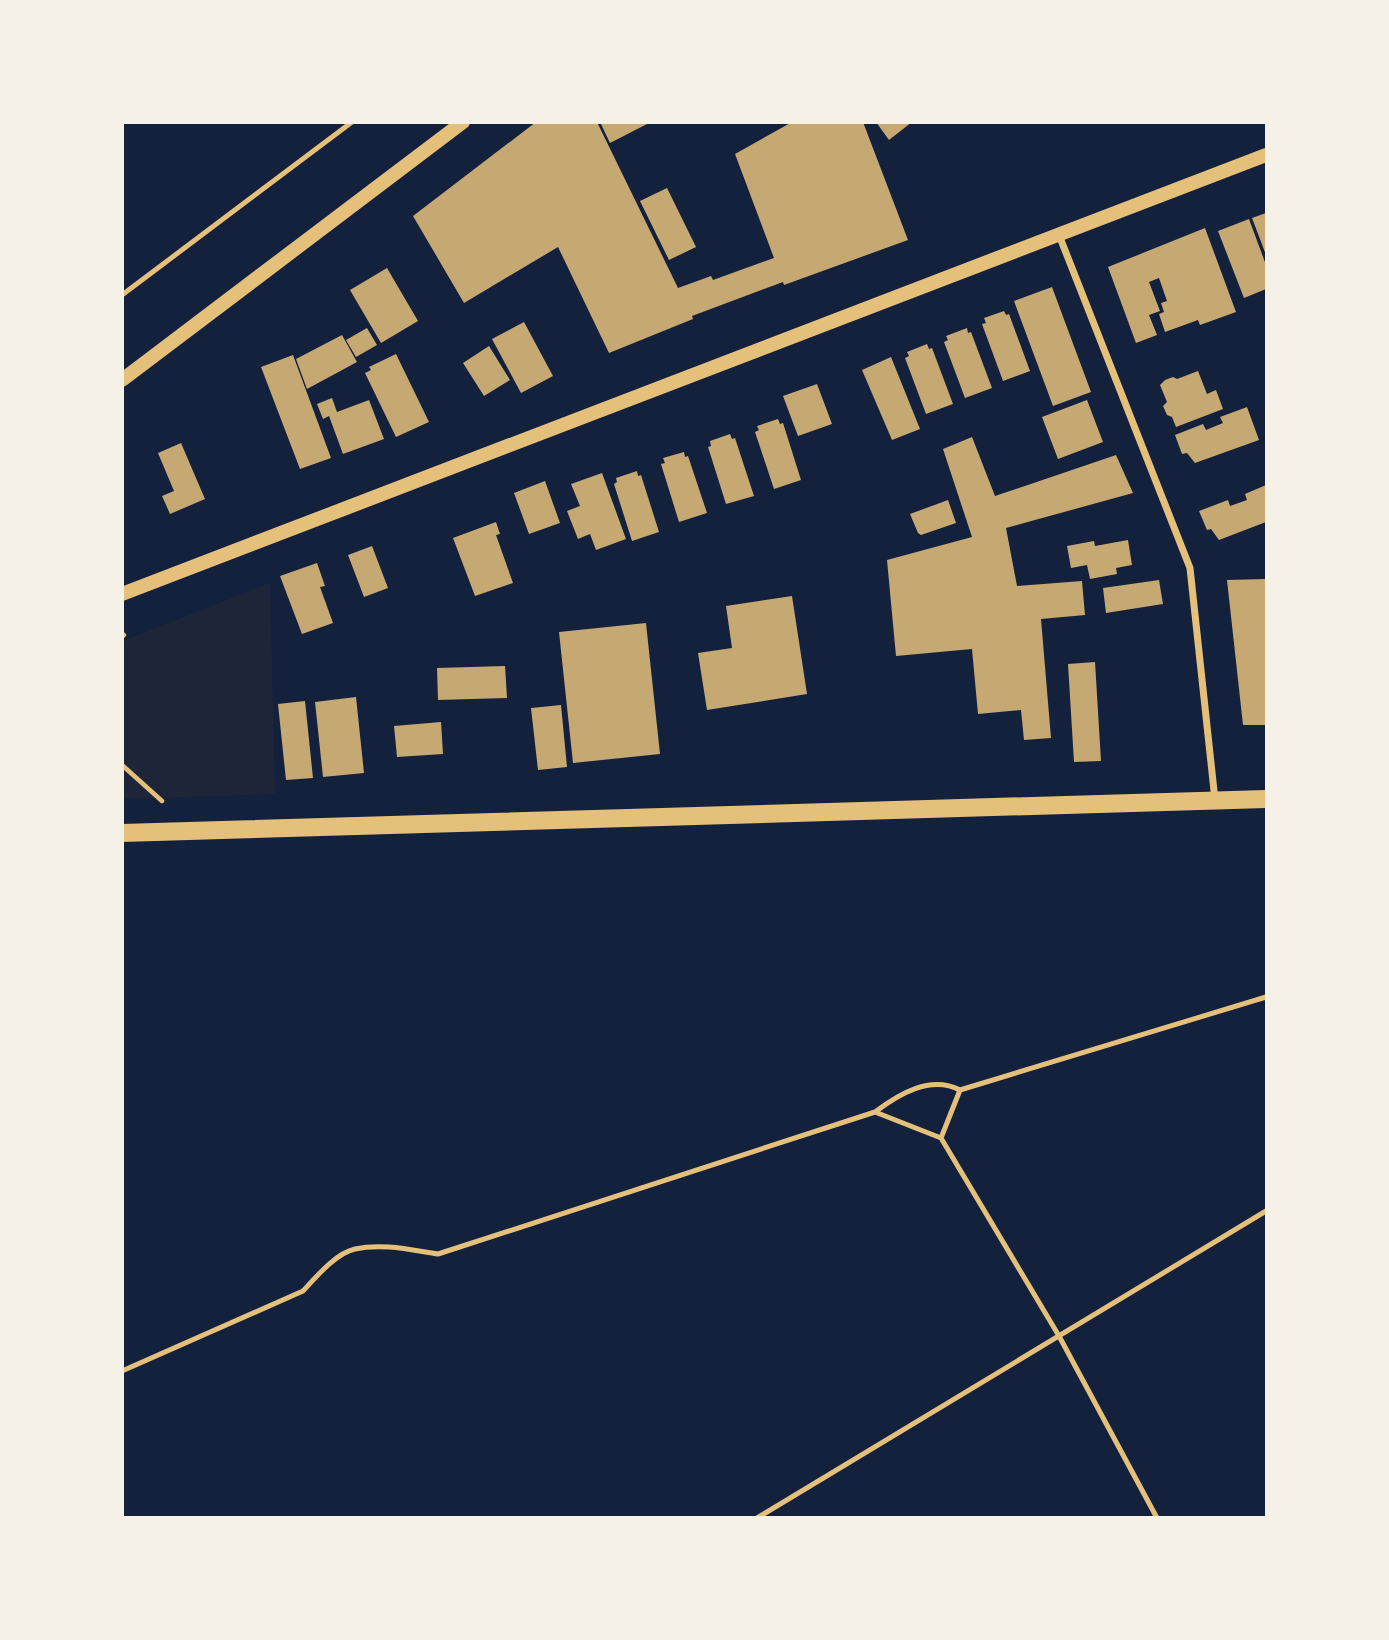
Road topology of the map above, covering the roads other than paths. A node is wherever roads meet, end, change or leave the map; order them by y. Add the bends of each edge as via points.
1 (352, 122) edge
2 (463, 122) edge
3 (1266, 155) edge
4 (1059, 235) junction
5 (122, 295) edge
6 (122, 380) edge
7 (122, 594) edge
8 (1266, 799) edge
9 (1215, 801) junction
10 (122, 833) edge
11 (1266, 997) edge
12 (960, 1090) junction
13 (875, 1112) junction
14 (941, 1138) junction
15 (1266, 1211) edge
16 (1059, 1336) junction
17 (122, 1371) edge
18 (757, 1517) edge
19 (1157, 1517) edge

1 - 5 lane
2 - 6 main road
3 - 4 main road
4 - 7 main road
4 - 9 street via 1190,568
8 - 9 main road
9 - 10 main road
11 - 12 lane
12 - 13 lane via 935,1082 893,1098
12 - 14 lane
13 - 14 lane
13 - 17 lane via 438,1254 390,1247 353,1249 325,1267 303,1291
14 - 16 lane
15 - 16 lane
16 - 18 lane
16 - 19 lane

